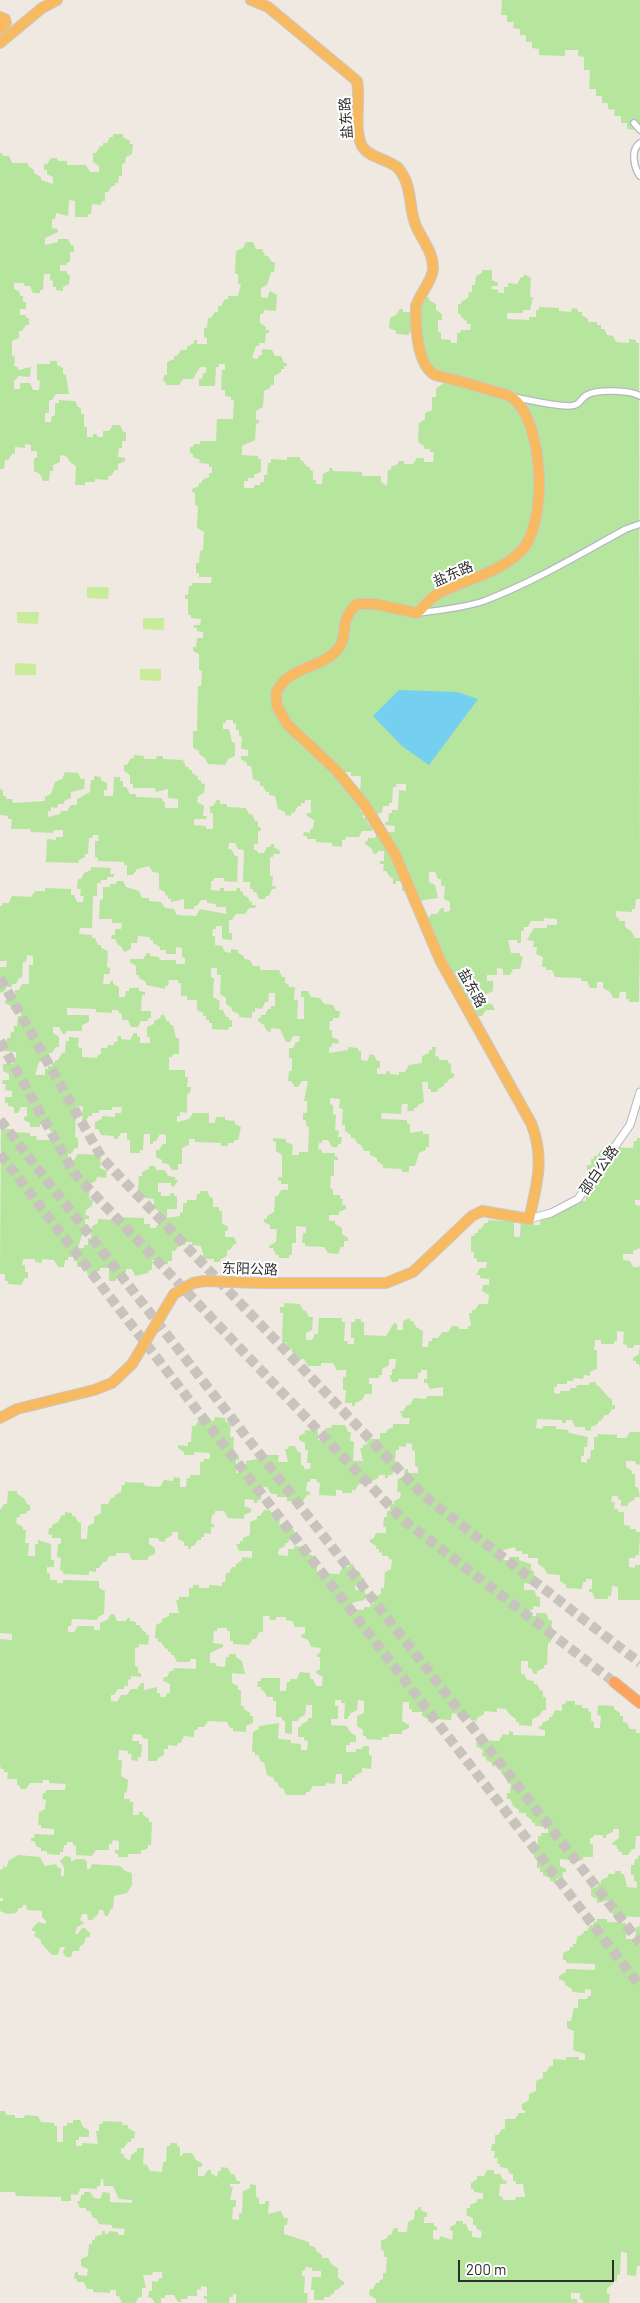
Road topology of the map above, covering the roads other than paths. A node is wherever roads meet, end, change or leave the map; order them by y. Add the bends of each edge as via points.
1 (57, 0) edge
2 (251, 0) edge
3 (0, 17) edge
4 (0, 29) edge
5 (0, 43) edge
6 (634, 124) dead end
7 (640, 130) edge
8 (640, 143) edge
9 (640, 176) edge
10 (640, 396) edge
11 (511, 397) junction
12 (640, 524) edge
13 (417, 613) junction
14 (640, 1092) edge
15 (529, 1219) junction
16 (0, 1418) edge
17 (614, 1682) tunnel mouth
18 (640, 1703) edge

1 - 5 highway via 42,8
2 - 11 highway, 盐东路 via 268,7 356,81 361,144 365,150 397,168 405,178 416,225 432,260 429,282 416,307 422,360 427,371
3 - 4 highway via 5,18 6,23
6 - 7 street
8 - 9 street via 634,154 635,168
10 - 11 street via 633,391 594,393 576,405 566,406
11 - 13 highway, 盐东路 via 526,412 533,434 540,484 535,529 521,551 492,572 438,594
12 - 13 street via 526,583 483,601
13 - 15 highway, 盐东路 via 374,604 357,604 347,613 343,639 338,648 328,658 287,676 276,693 277,706 287,724 336,770 370,812 416,898 440,960 531,1124 540,1156
14 - 15 street, 邵白公路 via 630,1125 578,1199 551,1213
15 - 16 highway, 东阳公路 via 482,1212 472,1216 413,1272 386,1283 193,1283 174,1294 132,1364 112,1383 32,1404
17 - 18 highway

